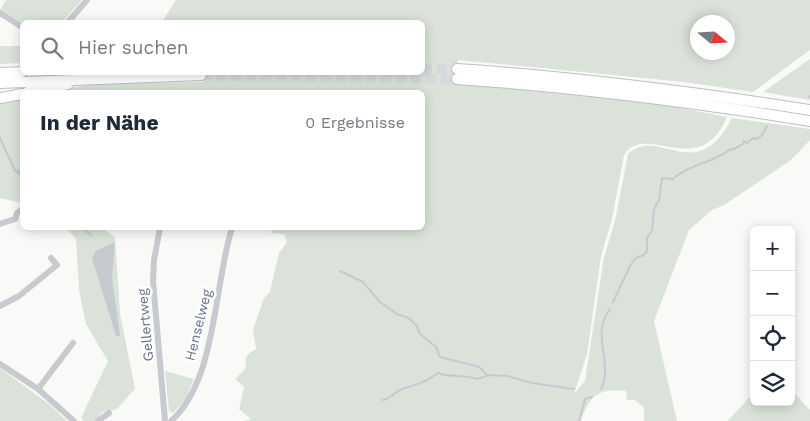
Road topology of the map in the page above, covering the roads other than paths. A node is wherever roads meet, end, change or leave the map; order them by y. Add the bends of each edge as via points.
1 (87, 0) edge
2 (0, 13) edge
3 (70, 20) edge
4 (20, 26) edge
5 (20, 72) edge
6 (0, 73) edge
7 (457, 74) tunnel mouth
8 (201, 75) dead end
9 (88, 78) junction
10 (0, 83) edge
11 (37, 90) edge
12 (20, 94) edge
13 (693, 97) junction
14 (0, 98) edge
15 (810, 110) edge
16 (810, 121) edge
17 (20, 212) edge
18 (0, 224) edge
19 (160, 230) edge
20 (231, 230) edge
21 (51, 258) dead end
22 (0, 306) edge
23 (73, 343) dead end
24 (0, 364) edge
25 (38, 389) junction
26 (109, 413) dead end
27 (74, 421) edge
28 (98, 421) edge
29 (165, 421) edge
30 (171, 421) edge

1 - 3 street
2 - 4 street
5 - 6 highway
7 - 13 highway via 594,80
8 - 9 highway
9 - 10 highway
9 - 11 highway
12 - 14 highway
13 - 15 highway
13 - 16 highway
17 - 18 street via 15,219
19 - 29 street, Gellertweg via 154,281
20 - 30 street, Henselweg via 218,302 197,382 186,405
21 - 22 street via 57,265 19,296
23 - 25 street
24 - 25 street
25 - 27 street
26 - 28 street

